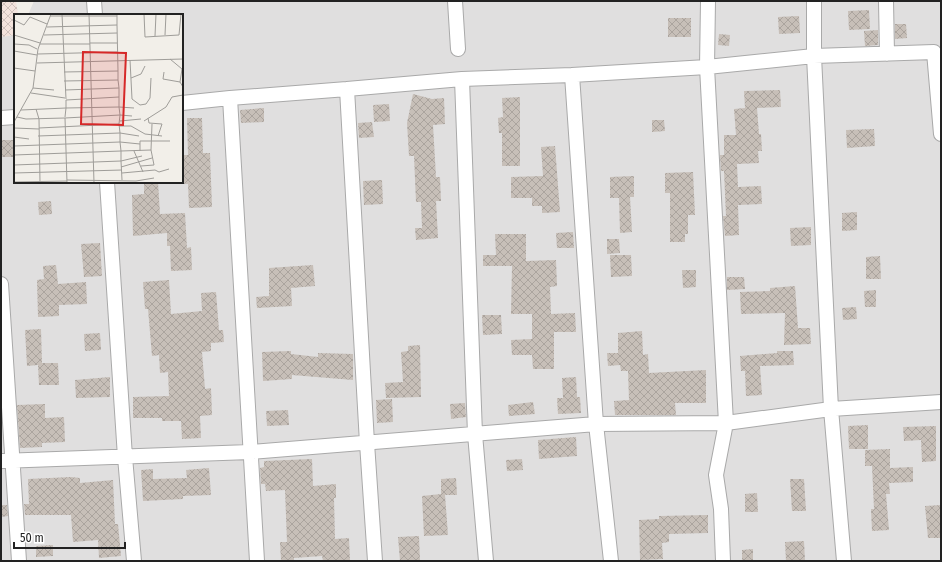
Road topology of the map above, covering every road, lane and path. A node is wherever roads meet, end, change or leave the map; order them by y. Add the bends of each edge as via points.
1 (94, 1) edge
2 (455, 1) edge
3 (708, 1) edge
4 (814, 1) edge
5 (886, 1) edge
6 (95, 14) edge
7 (458, 50) dead end
8 (938, 52) edge
9 (887, 54) junction
10 (814, 56) junction
11 (707, 67) junction
12 (572, 75) junction
13 (462, 79) junction
14 (347, 89) junction
15 (230, 98) junction
16 (183, 103) edge
17 (14, 117) edge
18 (1, 118) edge
19 (941, 134) edge
20 (107, 183) edge
21 (1, 284) edge
22 (941, 402) edge
23 (831, 410) junction
24 (726, 423) junction
25 (596, 424) junction
26 (475, 434) junction
27 (367, 443) junction
28 (250, 452) junction
29 (125, 457) junction
30 (8, 461) edge
31 (19, 561) edge
32 (134, 561) edge
33 (257, 561) edge
34 (375, 561) edge
35 (486, 561) edge
36 (611, 561) edge
37 (723, 561) edge
38 (844, 561) edge

1 - 6 street
2 - 7 street
3 - 11 street
4 - 10 street
5 - 9 street
8 - 9 street
8 - 19 street
9 - 10 street
10 - 11 street
10 - 23 street
11 - 12 street
11 - 24 street
12 - 13 street
12 - 25 street
13 - 14 street
13 - 26 street
14 - 15 street
14 - 27 street
15 - 16 street
15 - 28 street
17 - 18 street
20 - 29 street
21 - 30 street
22 - 23 street
23 - 24 street
23 - 38 street
24 - 25 street
24 - 37 street via 716,475 721,509
25 - 26 street
25 - 36 street
26 - 27 street
26 - 35 street
27 - 28 street
27 - 34 street
28 - 29 street
28 - 33 street
29 - 30 street
29 - 32 street
30 - 31 street

